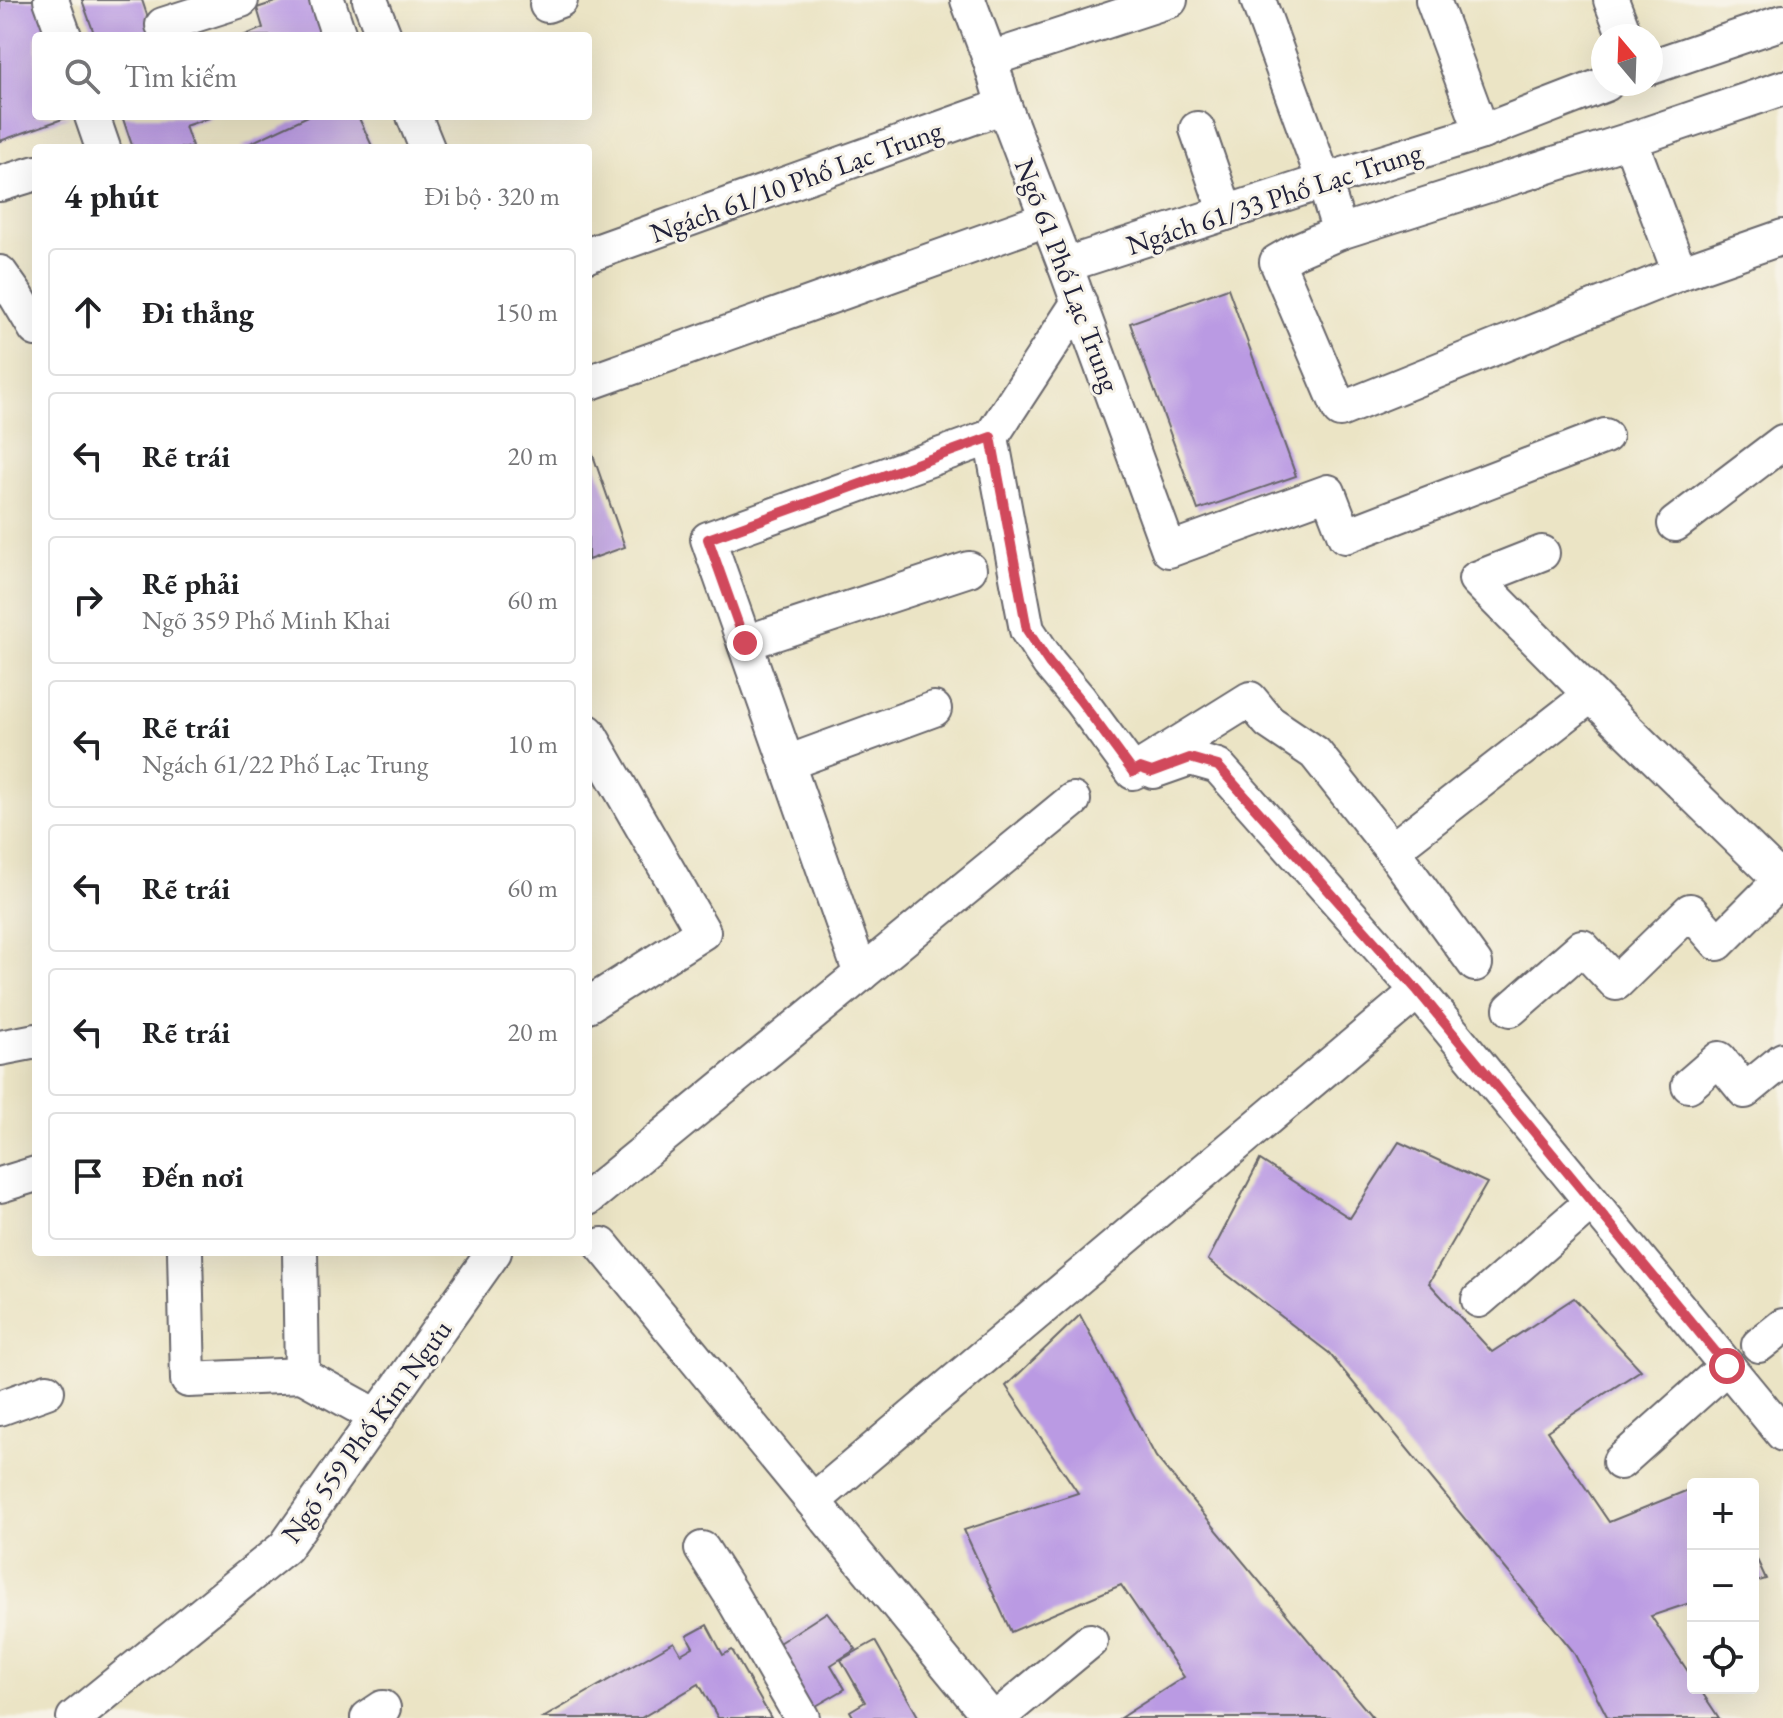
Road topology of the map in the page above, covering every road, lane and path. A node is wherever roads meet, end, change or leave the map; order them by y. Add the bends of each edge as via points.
1 (51, 0) edge
2 (241, 0) edge
3 (327, 0) edge
4 (370, 0) edge
5 (968, 0) edge
6 (1170, 0) edge
7 (1258, 0) edge
8 (1433, 0) edge
9 (1611, 0) edge
10 (1783, 22) edge
11 (1620, 24) edge
12 (163, 25) dead end
13 (63, 32) edge
14 (338, 32) edge
15 (382, 32) edge
16 (990, 59) junction
17 (1663, 63) edge
18 (1783, 88) edge
19 (1591, 90) edge
20 (1004, 106) junction
21 (93, 120) edge
22 (416, 120) edge
23 (1197, 129) dead end
24 (1482, 132) junction
25 (1630, 140) junction
26 (102, 144) edge
27 (425, 144) edge
28 (32, 174) edge
29 (1324, 181) junction
30 (0, 184) edge
31 (1226, 213) junction
32 (1047, 219) junction
33 (1340, 232) junction
34 (1783, 237) edge
35 (592, 254) edge
36 (1065, 265) junction
37 (0, 273) edge
38 (1680, 273) junction
39 (1079, 302) junction
40 (32, 323) edge
41 (592, 382) edge
42 (1605, 436) dead end
43 (991, 437) junction
44 (1783, 442) edge
45 (1675, 524) dead end
46 (1542, 553) dead end
47 (969, 569) dead end
48 (745, 643) junction
49 (1591, 695) junction
50 (934, 709) dead end
51 (592, 739) edge
52 (787, 763) junction
53 (1140, 768) junction
54 (1073, 800) dead end
55 (1392, 850) junction
56 (1782, 878) edge
57 (1475, 964) dead end
58 (861, 974) junction
59 (1418, 991) junction
60 (592, 1002) edge
61 (1511, 1009) dead end
62 (32, 1042) edge
63 (0, 1048) edge
64 (1783, 1060) edge
65 (1689, 1085) dead end
66 (32, 1175) edge
67 (0, 1185) edge
68 (592, 1195) edge
69 (1592, 1202) junction
70 (602, 1245) dead end
71 (185, 1256) edge
72 (300, 1256) edge
73 (491, 1256) edge
74 (1479, 1300) dead end
75 (1727, 1366) junction
76 (302, 1375) junction
77 (47, 1391) dead end
78 (0, 1408) edge
79 (378, 1417) junction
80 (1783, 1434) edge
81 (1620, 1462) dead end
82 (813, 1501) junction
83 (702, 1549) dead end
84 (1090, 1641) dead end
85 (74, 1718) edge
86 (802, 1718) edge
87 (994, 1718) edge

1 - 13 street
2 - 12 street
3 - 14 street
4 - 15 street
5 - 16 street, Ngõ 61 Phố Lạc Trung
6 - 16 street
7 - 29 street
8 - 24 street
9 - 11 street
10 - 17 street
16 - 20 street, Ngõ 61 Phố Lạc Trung
18 - 25 street
19 - 24 street, Ngách 61/33 Phố Lạc Trung
20 - 32 street, Ngõ 61 Phố Lạc Trung
20 - 35 street, Ngách 61/10 Phố Lạc Trung
21 - 26 street
22 - 27 street
23 - 31 street
24 - 29 street, Ngách 61/33 Phố Lạc Trung
25 - 33 street
25 - 38 street
28 - 30 street
29 - 31 street, Ngách 61/33 Phố Lạc Trung
29 - 33 street
31 - 36 street, Ngách 61/33 Phố Lạc Trung
32 - 36 street, Ngõ 61 Phố Lạc Trung
32 - 41 street
33 - 38 street via 1277,262 1340,410
34 - 38 street
36 - 39 street, Ngõ 61 Phố Lạc Trung
37 - 40 street
39 - 42 street, Ngõ 61 Phố Lạc Trung via 1169,550 1328,492 1345,536
39 - 43 street
43 - 48 street via 708,539
43 - 53 street via 1027,630 1133,772
44 - 45 street
46 - 49 street via 1476,579
47 - 48 street
48 - 52 street
49 - 55 street
49 - 56 street
50 - 52 street
51 - 60 street via 703,932
52 - 58 street
53 - 55 street via 1250,699 1269,722 1315,753
53 - 59 street via 1152,772 1190,758 1218,766
54 - 58 street
55 - 57 street
56 - 61 street via 1718,943 1690,911 1616,983 1582,947
58 - 68 street
59 - 69 street
59 - 82 street
62 - 63 street
64 - 65 street via 1745,1091 1719,1059
66 - 67 street
69 - 74 street
69 - 75 street
70 - 82 street
71 - 76 street via 188,1380
72 - 76 street
73 - 79 street, Ngõ 559 Phố Kim Ngưu
75 - 80 street
75 - 81 street
76 - 79 street
77 - 78 street
79 - 85 street, Ngõ 559 Phố Kim Ngưu via 285,1547
82 - 87 street
83 - 86 street
84 - 87 street

